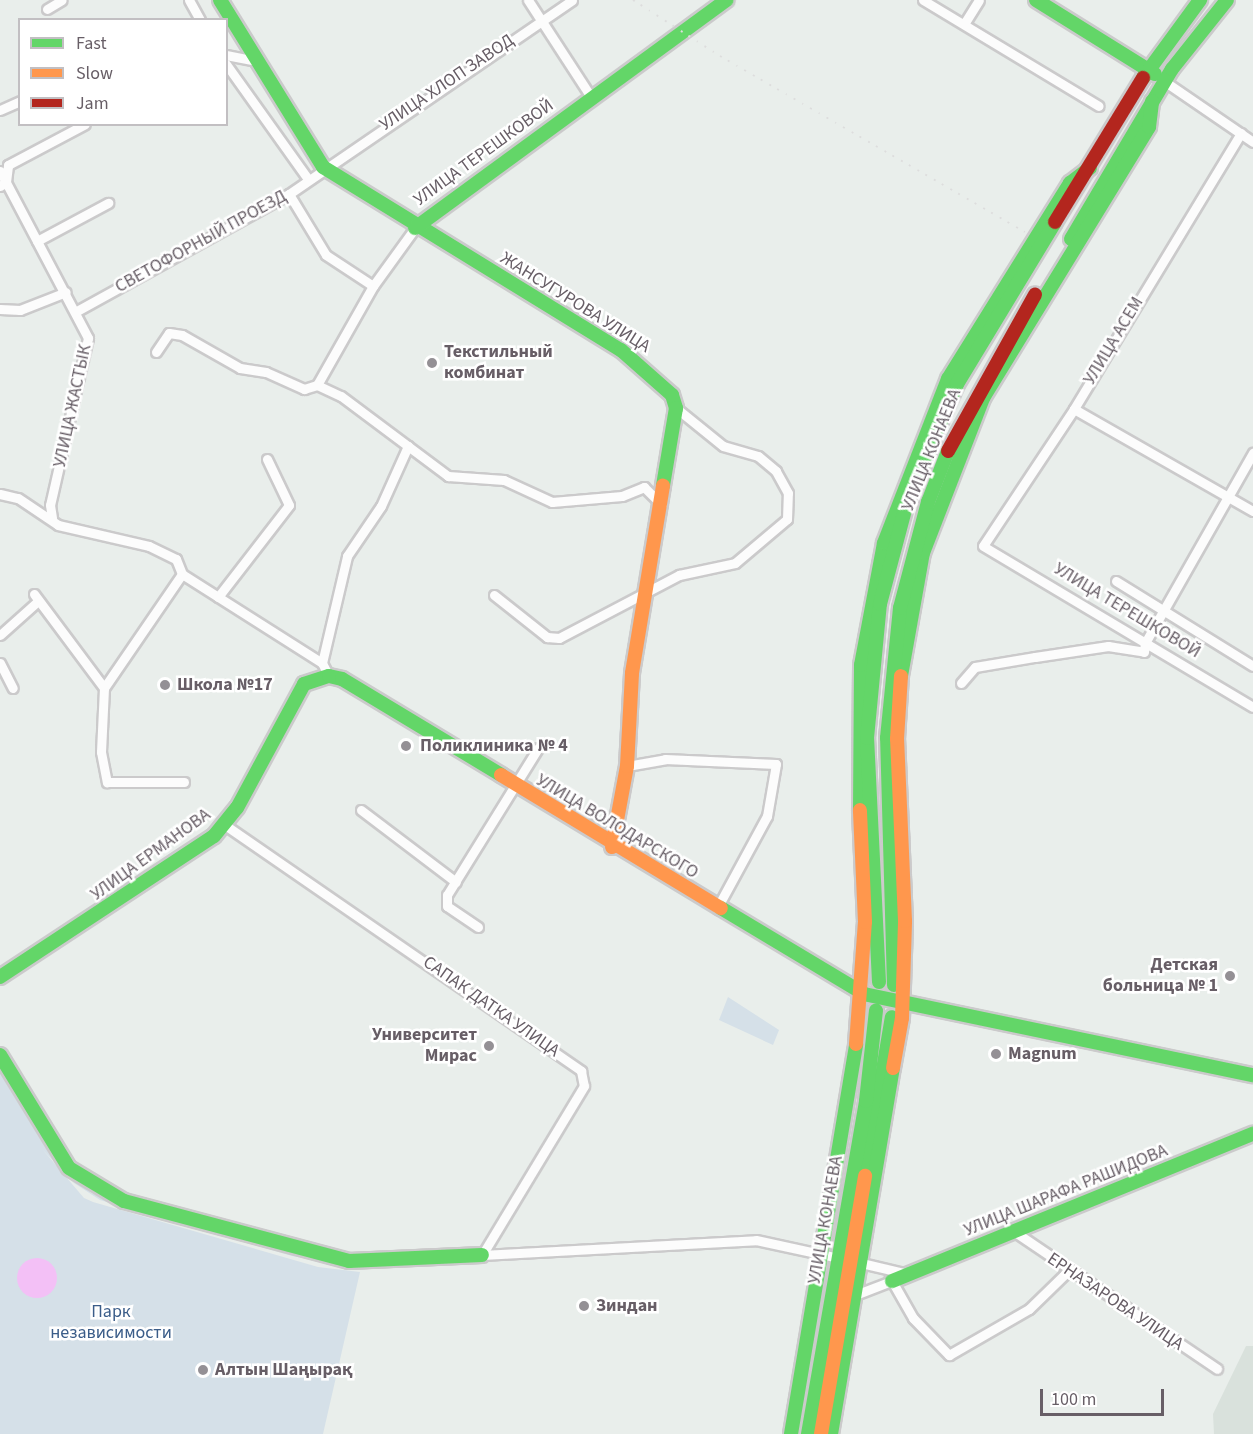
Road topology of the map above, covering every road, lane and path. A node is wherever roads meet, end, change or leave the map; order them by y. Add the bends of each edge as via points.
1 (62, 0) edge
2 (189, 0) edge
3 (220, 0) edge
4 (528, 0) edge
5 (572, 0) edge
6 (726, 0) edge
7 (923, 0) edge
8 (979, 0) edge
9 (1036, 0) edge
10 (1200, 0) edge
11 (1227, 0) edge
12 (46, 9) dead end
13 (199, 18) edge
14 (543, 19) junction
15 (964, 24) junction
16 (228, 55) edge
17 (258, 61) junction
18 (228, 67) edge
19 (1148, 70) junction
20 (1164, 81) junction
21 (591, 97) junction
22 (1152, 101) junction
23 (18, 102) edge
24 (1099, 106) dead end
25 (0, 110) edge
26 (81, 126) edge
27 (1241, 133) junction
28 (1253, 142) edge
29 (323, 167) junction
30 (1090, 168) junction
31 (0, 171) edge
32 (308, 179) junction
33 (3, 184) edge
34 (290, 194) junction
35 (108, 203) dead end
36 (415, 228) junction
37 (37, 240) junction
38 (372, 286) junction
39 (66, 292) junction
40 (0, 309) edge
41 (75, 312) junction
42 (156, 352) dead end
43 (317, 385) junction
44 (676, 408) junction
45 (1074, 409) junction
46 (408, 446) junction
47 (1253, 453) edge
48 (267, 459) dead end
49 (0, 494) edge
50 (1227, 498) junction
51 (662, 505) junction
52 (1253, 511) edge
53 (51, 518) junction
54 (983, 546) joint
55 (182, 574) junction
56 (1116, 581) dead end
57 (648, 594) junction
58 (494, 595) dead end
59 (218, 597) junction
60 (1162, 612) junction
61 (0, 635) edge
62 (1144, 643) junction
63 (0, 663) edge
64 (322, 663) junction
65 (1253, 666) edge
66 (329, 676) junction
67 (961, 683) dead end
68 (13, 688) dead end
69 (104, 688) junction
70 (1253, 707) edge
71 (538, 748) dead end
72 (627, 766) junction
73 (184, 782) dead end
74 (518, 788) junction
75 (361, 810) dead end
76 (225, 825) junction
77 (612, 847) junction
78 (456, 882) junction
79 (717, 908) junction
80 (478, 927) dead end
81 (0, 977) edge
82 (869, 985) junction
83 (894, 985) dead end
84 (903, 1005) junction
85 (879, 1006) junction
86 (892, 1017) dead end
87 (0, 1056) edge
88 (1253, 1075) edge
89 (1253, 1134) edge
90 (1015, 1232) junction
91 (482, 1255) junction
92 (822, 1255) junction
93 (850, 1261) junction
94 (1067, 1272) junction
95 (908, 1274) junction
96 (892, 1281) junction
97 (855, 1295) junction
98 (1217, 1369) dead end
99 (791, 1434) edge
100 (808, 1434) edge
101 (821, 1434) edge
102 (831, 1434) edge

1 - 12 street
2 - 13 street
3 - 17 main road, ЖАНСУГУРОВА УЛИЦА
4 - 14 street
5 - 14 street, УЛИЦА ХЛОП ЗАВОД
6 - 21 main road, УЛИЦА ТЕРЕШКОВОЙ
7 - 15 street
8 - 15 street
9 - 19 main road
10 - 19 main road, УЛИЦА КОНАЕВА
11 - 20 main road, УЛИЦА КОНАЕВА
14 - 21 street
14 - 29 street, УЛИЦА ХЛОП ЗАВОД
15 - 24 street
16 - 17 street
17 - 29 main road, ЖАНСУГУРОВА УЛИЦА
18 - 32 street
19 - 20 main road
19 - 30 main road, УЛИЦА КОНАЕВА
20 - 22 main road, УЛИЦА КОНАЕВА
20 - 27 street
21 - 36 main road, УЛИЦА ТЕРЕШКОВОЙ
22 - 83 main road, УЛИЦА КОНАЕВА via 974,393 913,551 891,668 887,738
22 - 84 main road via 1149,127 983,398 923,553 902,659 897,738
23 - 25 street
26 - 33 street via 8,165
27 - 28 street
27 - 45 street, УЛИЦА АСЕМ
29 - 32 street, СВЕТОФОРНЫЙ ПРОЕЗД
29 - 36 main road, ЖАНСУГУРОВА УЛИЦА
30 - 82 main road, УЛИЦА КОНАЕВА via 957,384 894,545 871,666 867,738
30 - 82 main road via 1070,183 948,379 884,543 866,634 858,728
31 - 33 street, УЛИЦА ЖАСТЫК
32 - 34 street, СВЕТОФОРНЫЙ ПРОЕЗД
33 - 37 street, УЛИЦА ЖАСТЫК
34 - 38 street via 326,255
34 - 41 street, СВЕТОФОРНЫЙ ПРОЕЗД
35 - 37 street
36 - 38 street, УЛИЦА ТЕРЕШКОВОЙ
36 - 44 main road, ЖАНСУГУРОВА УЛИЦА via 621,350 665,385
37 - 39 street, УЛИЦА ЖАСТЫК
38 - 43 street, УЛИЦА ТЕРЕШКОВОЙ
39 - 40 street via 20,310
39 - 41 street, УЛИЦА ЖАСТЫК
41 - 53 street, УЛИЦА ЖАСТЫК via 88,338 86,360 50,505
42 - 43 street via 169,333 182,335 240,368 266,372 304,389
43 - 46 street via 341,396
44 - 51 main road
44 - 57 street via 723,446 758,456 776,471 786,486 787,519 735,562 679,575
45 - 50 street
45 - 54 street, УЛИЦА АСЕМ
46 - 51 street via 448,476 504,480 552,502 622,496 644,487
46 - 64 street via 381,506 347,556
47 - 50 street
48 - 59 street via 289,505
49 - 53 street
50 - 52 street
50 - 60 street
51 - 57 main road
53 - 55 street via 58,525 148,546 176,559
54 - 62 street, УЛИЦА ТЕРЕШКОВОЙ
55 - 59 street
55 - 69 street
56 - 60 street
57 - 58 street via 582,631 553,639
57 - 72 main road via 626,717
59 - 64 street
60 - 62 street
60 - 65 street
61 - 69 street via 36,598
62 - 67 street via 1144,652 1108,646 975,667
62 - 70 street, УЛИЦА ТЕРЕШКОВОЙ
63 - 68 street
64 - 66 street
66 - 74 main road, УЛИЦА ВОЛОДАРСКОГО via 342,679
66 - 76 main road, УЛИЦА ЕРМАНОВА via 304,684
69 - 73 street via 101,752 107,782
71 - 74 street
72 - 77 main road
72 - 79 street via 665,759 776,764 767,816
74 - 77 main road, УЛИЦА ВОЛОДАРСКОГО
74 - 78 street
75 - 78 street
76 - 81 main road, УЛИЦА ЕРМАНОВА via 44,952
76 - 91 street, САПАК ДАТКА УЛИЦА via 581,1071 584,1086
77 - 79 main road, УЛИЦА ВОЛОДАРСКОГО
78 - 80 street via 446,904
79 - 82 main road, УЛИЦА ВОЛОДАРСКОГО
82 - 85 main road, УЛИЦА ВОЛОДАРСКОГО
82 - 92 main road, УЛИЦА КОНАЕВА
84 - 85 main road, УЛИЦА ВОЛОДАРСКОГО
84 - 88 main road, УЛИЦА ВОЛОДАРСКОГО
84 - 93 main road
85 - 93 main road, УЛИЦА КОНАЕВА
86 - 93 main road, УЛИЦА КОНАЕВА
87 - 91 main road via 69,1168 124,1201 349,1261
89 - 90 main road, УЛИЦА ШАРАФА РАШИДОВА
90 - 94 street, ЕРНАЗАРОВА УЛИЦА
90 - 95 main road, УЛИЦА ШАРАФА РАШИДОВА
91 - 92 street via 756,1240
92 - 93 street
92 - 99 main road, УЛИЦА КОНАЕВА
93 - 95 street
93 - 97 main road
93 - 100 main road, УЛИЦА КОНАЕВА
93 - 101 main road, УЛИЦА КОНАЕВА
94 - 96 street via 1029,1309 949,1355 913,1317
94 - 98 street, ЕРНАЗАРОВА УЛИЦА
95 - 96 main road, УЛИЦА ШАРАФА РАШИДОВА
96 - 97 street
97 - 102 main road

